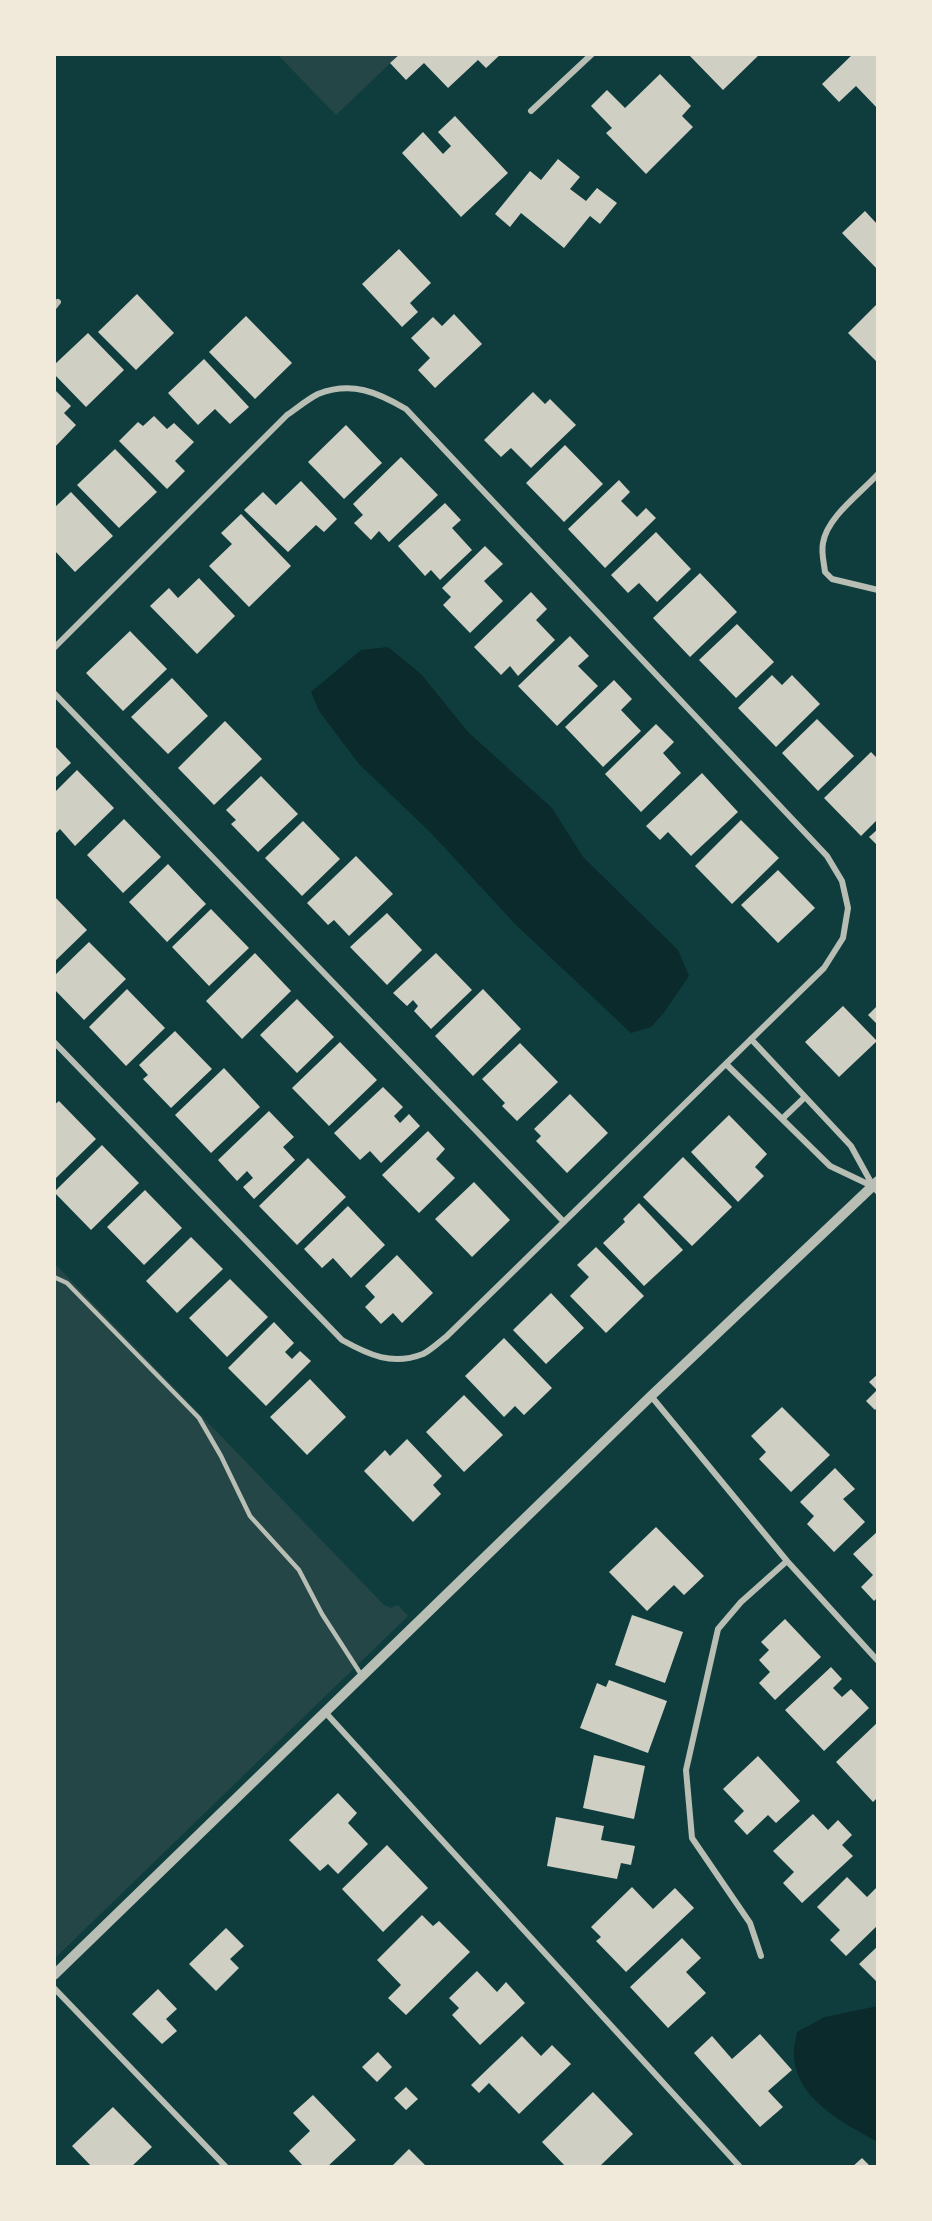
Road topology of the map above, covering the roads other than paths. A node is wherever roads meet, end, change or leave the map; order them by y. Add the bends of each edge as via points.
1 (592, 54) edge
2 (531, 111) dead end
3 (878, 474) edge
4 (878, 590) edge
5 (54, 648) edge
6 (54, 693) edge
7 (751, 1039) junction
8 (54, 1042) edge
9 (726, 1064) junction
10 (805, 1096) junction
11 (782, 1119) junction
12 (876, 1187) edge
13 (564, 1222) junction
14 (54, 1277) edge
15 (651, 1396) junction
16 (787, 1561) junction
17 (878, 1662) edge
18 (362, 1676) junction
19 (325, 1712) junction
20 (761, 1956) dead end
21 (54, 1975) edge
22 (54, 1988) edge
23 (226, 2167) edge
24 (741, 2167) edge

1 - 2 street
3 - 4 street via 841,512 823,543 825,572 832,579
5 - 7 street via 287,415 318,395 348,388 381,393 406,409 827,856 842,881 848,908 843,938 824,968
6 - 13 street
7 - 9 street
7 - 10 street
8 - 13 street via 342,1340 366,1354 393,1360 423,1353 446,1337
9 - 11 street
9 - 13 street
10 - 11 street
10 - 12 street via 851,1146
11 - 12 street via 830,1166
12 - 15 street
14 - 18 lane via 67,1283 199,1418 250,1516 299,1570
15 - 16 street
15 - 18 street
16 - 17 street
16 - 20 street via 741,1602 718,1629 687,1770 692,1838 750,1923
18 - 19 street
19 - 21 street
19 - 24 street
22 - 23 street

